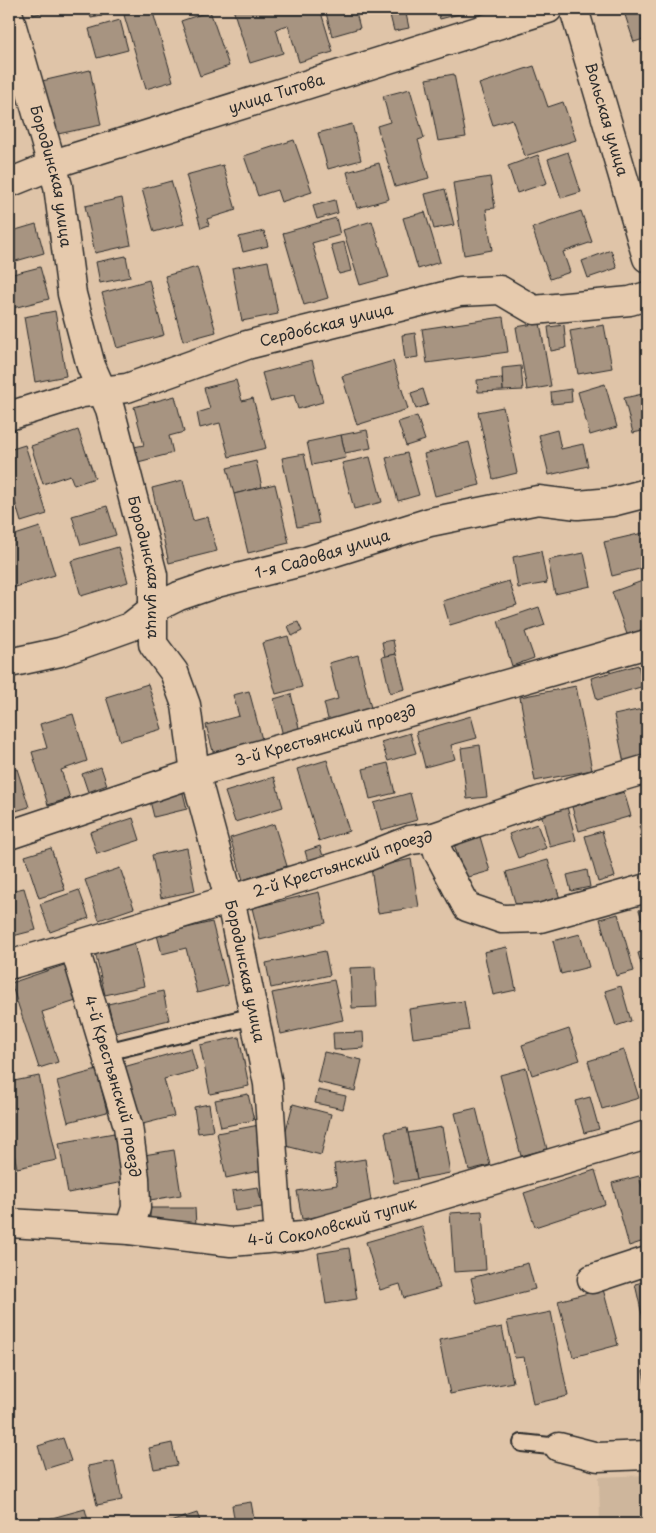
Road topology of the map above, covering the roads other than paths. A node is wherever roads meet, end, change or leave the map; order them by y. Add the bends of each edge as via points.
1 (548, 9) edge
2 (574, 9) edge
3 (9, 16) edge
4 (51, 167) junction
5 (9, 183) edge
6 (642, 224) edge
7 (647, 258) edge
8 (647, 296) edge
9 (104, 391) junction
10 (9, 416) edge
11 (647, 493) edge
12 (153, 609) junction
13 (647, 644) edge
14 (9, 663) edge
15 (647, 769) edge
16 (195, 773) junction
17 (9, 835) edge
18 (434, 837) junction
19 (647, 888) edge
20 (230, 898) junction
21 (74, 946) junction
22 (9, 965) edge
23 (254, 1016) junction
24 (106, 1052) junction
25 (647, 1135) edge
26 (9, 1223) edge
27 (129, 1230) junction
28 (279, 1239) junction
29 (647, 1261) edge
30 (592, 1279) dead end
31 (522, 1443) dead end
32 (558, 1447) joint
33 (647, 1455) edge

1 - 4 street, улица Титова
2 - 6 street, Вольская улица
3 - 4 street, Бородинская улица
4 - 5 street, улица Титова
4 - 9 street, Бородинская улица via 58,186 72,294 91,366
6 - 7 street, Вольская улица
8 - 9 street, Сердобская улица via 630,301 534,310 500,290 460,292 247,345 127,388
9 - 10 street, Сердобская улица via 82,393
9 - 12 street, Бородинская улица via 152,575
11 - 12 street, 1-я Садовая улица via 612,502 578,505 538,500 430,522 306,561 217,583
12 - 14 street, 1-я Садовая улица via 130,627 60,652
12 - 16 street, Бородинская улица via 153,644 174,672 186,705
13 - 16 street, 3-й Крестьянский проезд
15 - 18 street, 2-й Крестьянский проезд
16 - 17 street, 3-й Крестьянский проезд
16 - 20 street, Бородинская улица
18 - 19 street via 438,852 467,907 502,919 540,918
18 - 20 street, 2-й Крестьянский проезд via 410,840 359,860
20 - 21 street, 2-й Крестьянский проезд
20 - 23 street, Бородинская улица
21 - 22 street, 2-й Крестьянский проезд
21 - 24 street, 4-й Крестьянский проезд
23 - 24 lane
23 - 28 street, Бородинская улица via 268,1084
24 - 27 street, 4-й Крестьянский проезд via 128,1126 135,1178 136,1208
25 - 28 street, 4-й Соколовский тупик via 302,1236
26 - 27 street, 4-й Соколовский тупик
27 - 28 street, 4-й Соколовский тупик via 231,1242
29 - 30 street
31 - 32 lane
32 - 33 street via 598,1457

